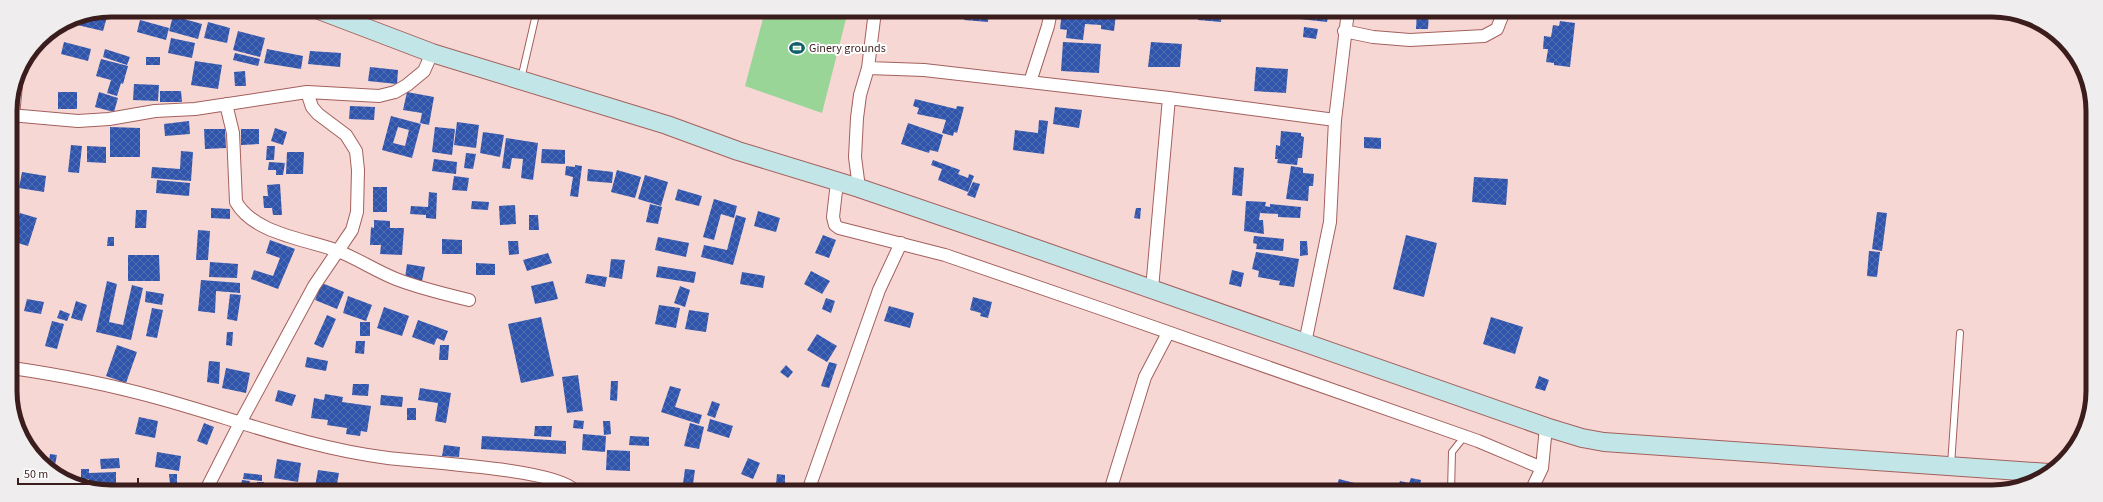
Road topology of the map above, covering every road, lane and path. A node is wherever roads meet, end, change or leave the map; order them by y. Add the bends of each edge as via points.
1 (337, 17) edge
2 (535, 17) edge
3 (874, 17) edge
4 (1050, 17) edge
5 (1347, 17) edge
6 (1502, 17) edge
7 (1344, 31) junction
8 (432, 53) junction
9 (868, 68) junction
10 (521, 81) junction
11 (1030, 82) junction
12 (307, 92) junction
13 (1169, 98) junction
14 (226, 104) junction
15 (17, 115) edge
16 (1335, 120) junction
17 (837, 182) junction
18 (859, 188) junction
19 (901, 243) junction
20 (337, 251) junction
21 (1152, 289) junction
22 (469, 300) dead end
23 (1168, 333) junction
24 (1960, 333) dead end
25 (1305, 343) junction
26 (17, 369) edge
27 (240, 423) junction
28 (1546, 428) junction
29 (1464, 437) junction
30 (1951, 466) junction
31 (1542, 468) junction
32 (2039, 472) edge
33 (209, 485) edge
34 (566, 485) edge
35 (810, 485) edge
36 (1112, 485) edge
37 (1451, 485) edge
38 (1535, 485) edge

1 - 8 main road
2 - 10 lane
3 - 9 street
4 - 11 street
5 - 7 street
6 - 7 street via 1497,29 1484,36 1410,40 1373,37
7 - 16 street
8 - 10 main road
8 - 12 street via 424,71 407,86 395,92 379,96
9 - 11 street via 924,70
9 - 18 street via 860,95 854,157
10 - 17 main road via 667,125 738,151
11 - 13 street
12 - 14 street
12 - 20 street via 312,107 346,135 356,151 357,212 352,230
13 - 16 street
13 - 21 street
14 - 15 street via 78,121
14 - 20 street via 234,150 234,190 240,210 277,232
16 - 25 street via 1330,222
17 - 18 main road
17 - 19 street via 833,216 835,225
18 - 21 main road
19 - 23 street via 1013,278
19 - 35 street via 879,290
20 - 22 street via 394,278
20 - 27 street via 314,286
21 - 25 main road
23 - 29 street via 1231,353
23 - 36 street via 1145,377
24 - 30 lane
25 - 28 main road
26 - 27 street via 71,377 154,397
27 - 33 street
27 - 34 street via 364,455 494,468 542,476
28 - 30 main road via 1604,442
28 - 31 street
29 - 31 street
29 - 37 lane via 1452,452
30 - 32 main road
31 - 38 street

